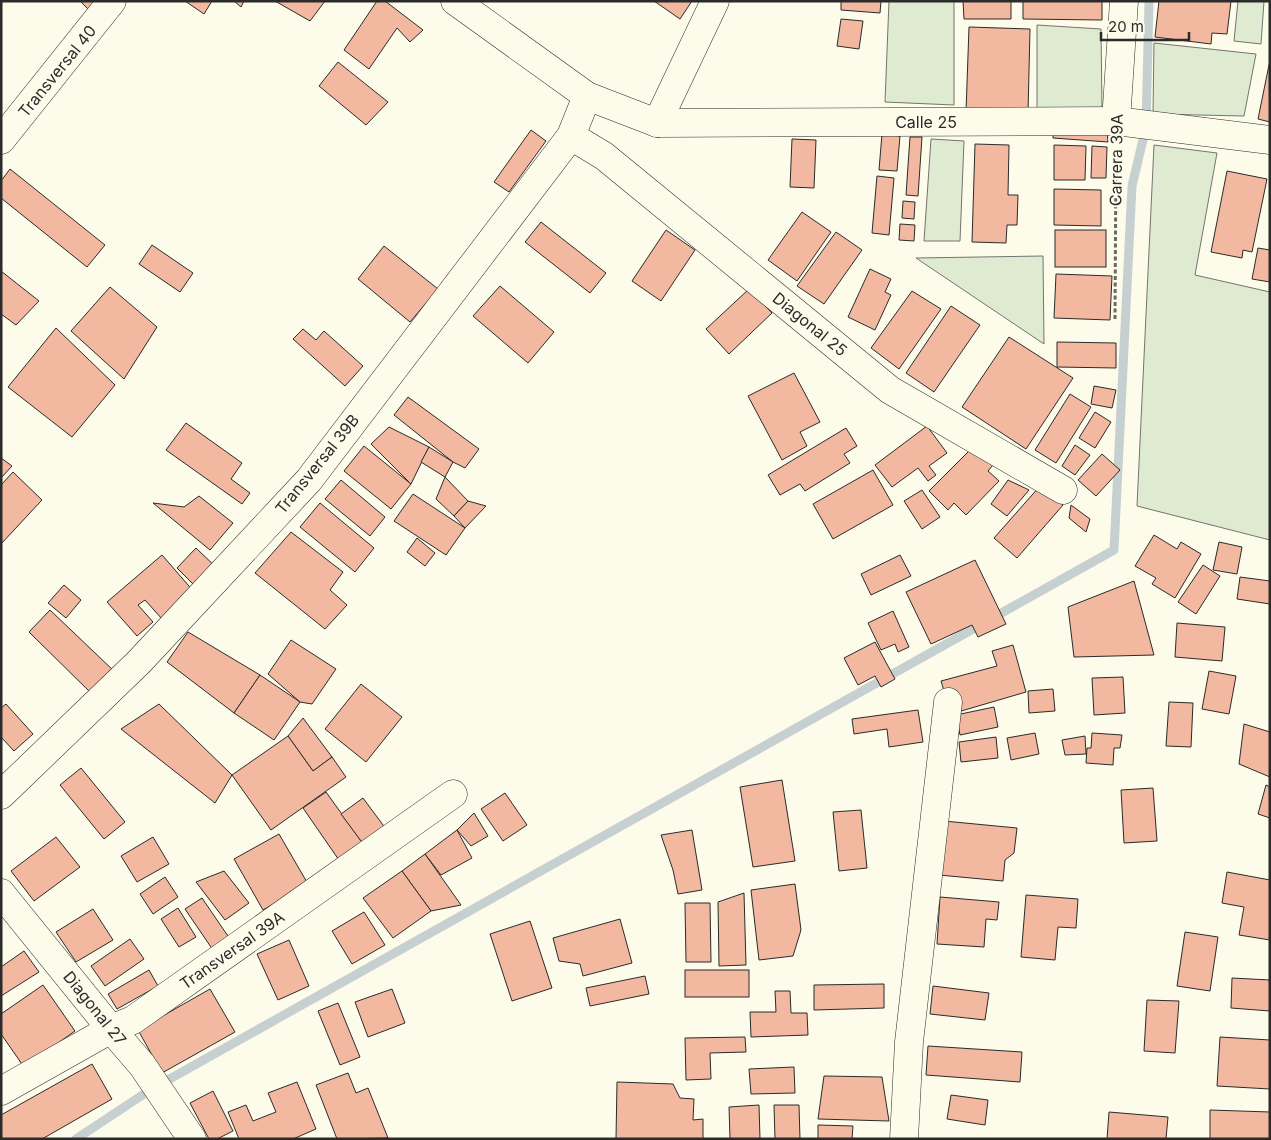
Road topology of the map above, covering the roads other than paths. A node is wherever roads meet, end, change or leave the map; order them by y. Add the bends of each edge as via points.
1 (112, 1) edge
2 (455, 1) edge
3 (715, 1) edge
4 (1124, 1) edge
5 (587, 96) junction
6 (657, 122) junction
7 (1123, 122) junction
8 (571, 136) junction
9 (1, 140) edge
10 (1270, 140) edge
11 (1063, 490) dead end
12 (948, 702) dead end
13 (453, 794) dead end
14 (1, 795) edge
15 (1, 892) edge
16 (111, 1029) junction
17 (1, 1091) edge
18 (188, 1133) edge
19 (904, 1139) edge

1 - 9 street, Transversal 40
2 - 5 street
3 - 6 street
4 - 7 street, Carrera 39A
5 - 6 street, Calle 25
5 - 8 street, Transversal 39B
6 - 7 street, Calle 25
7 - 10 street, Calle 25
8 - 11 street, Diagonal 25 via 604,156 890,390
8 - 14 street, Transversal 39B via 308,480 139,662
12 - 19 street via 909,1042
13 - 16 street, Transversal 39A via 133,1020
15 - 16 street, Diagonal 27
16 - 17 street, Transversal 39A
16 - 18 street, Diagonal 27 via 142,1065

